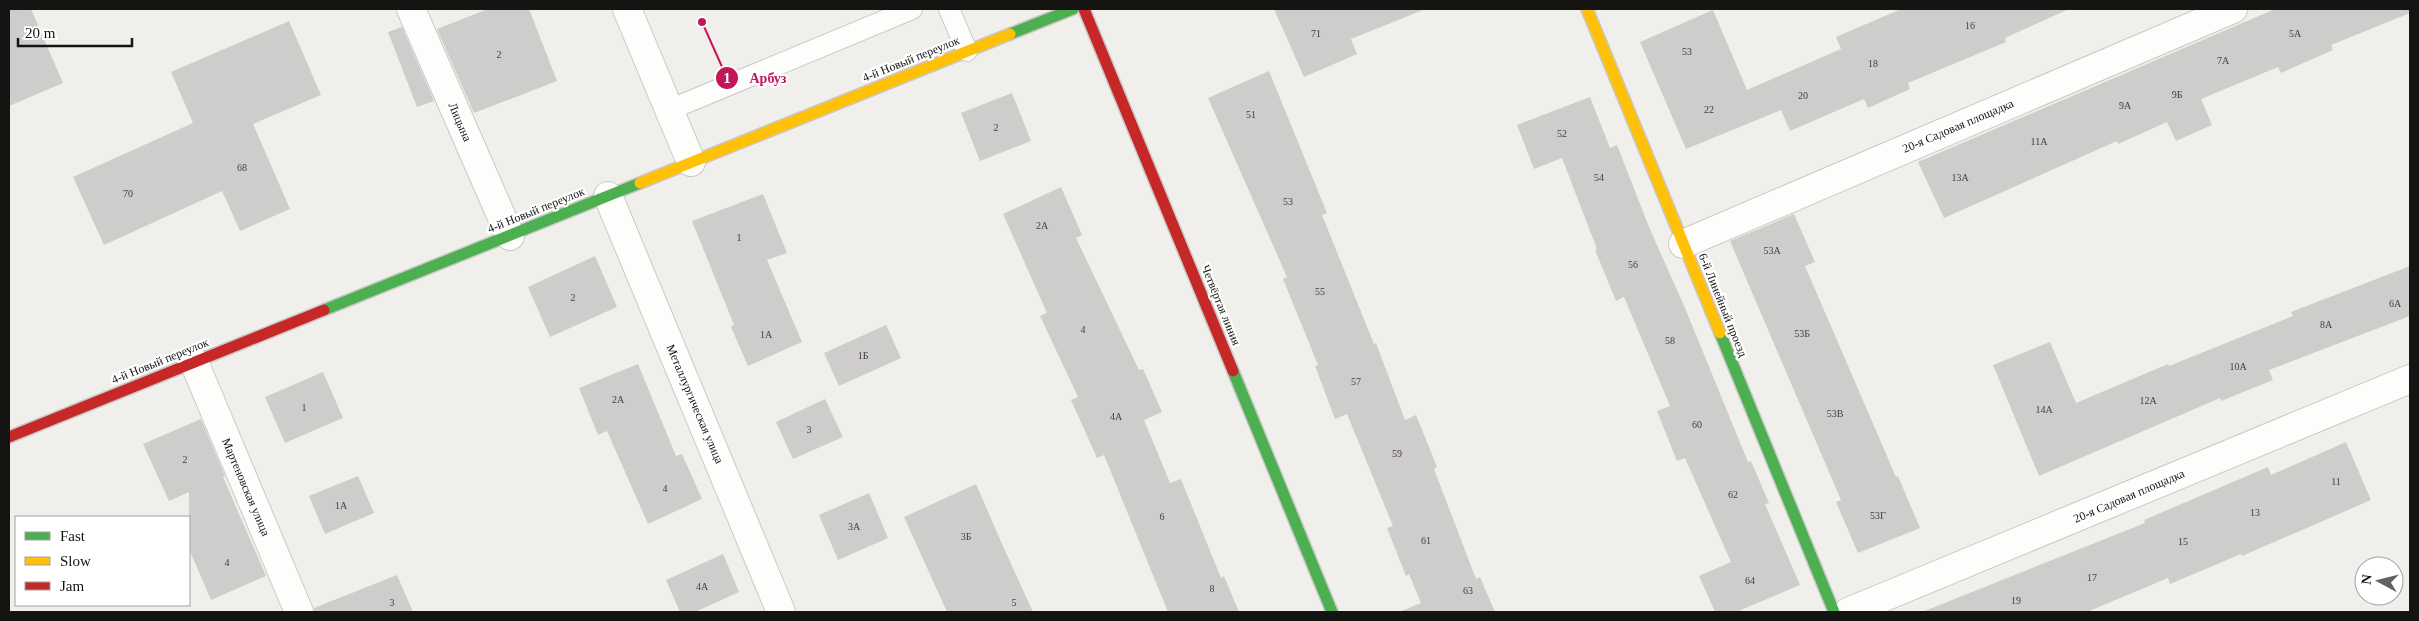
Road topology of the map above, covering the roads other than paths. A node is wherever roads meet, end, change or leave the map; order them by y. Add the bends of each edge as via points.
1 (411, 9) edge
2 (627, 9) edge
3 (912, 9) edge
4 (949, 9) edge
5 (1073, 9) edge
6 (1084, 9) edge
7 (1587, 9) edge
8 (2233, 9) edge
9 (967, 51) junction
10 (669, 110) junction
11 (691, 162) junction
12 (608, 196) junction
13 (510, 236) junction
14 (1683, 244) junction
15 (194, 362) junction
16 (2410, 380) edge
17 (9, 437) edge
18 (299, 612) edge
19 (781, 612) edge
20 (1332, 612) edge
21 (1834, 612) edge
22 (1848, 612) edge

1 - 13 street, Лицына
2 - 10 street
3 - 10 lane
4 - 9 lane
5 - 9 street, 4-й Новый переулок
6 - 20 street, Четвёртая линия
7 - 14 street, 6-й Линейный проезд
8 - 14 street, 20-я Садовая площадка
9 - 11 street, 4-й Новый переулок
10 - 11 street
11 - 12 street, 4-й Новый переулок
12 - 13 street, 4-й Новый переулок
12 - 19 street, Металлургическая улица
13 - 15 street, 4-й Новый переулок
14 - 21 street, 6-й Линейный проезд
15 - 17 street, 4-й Новый переулок
15 - 18 street, Мартеновская улица
16 - 22 street, 20-я Садовая площадка

